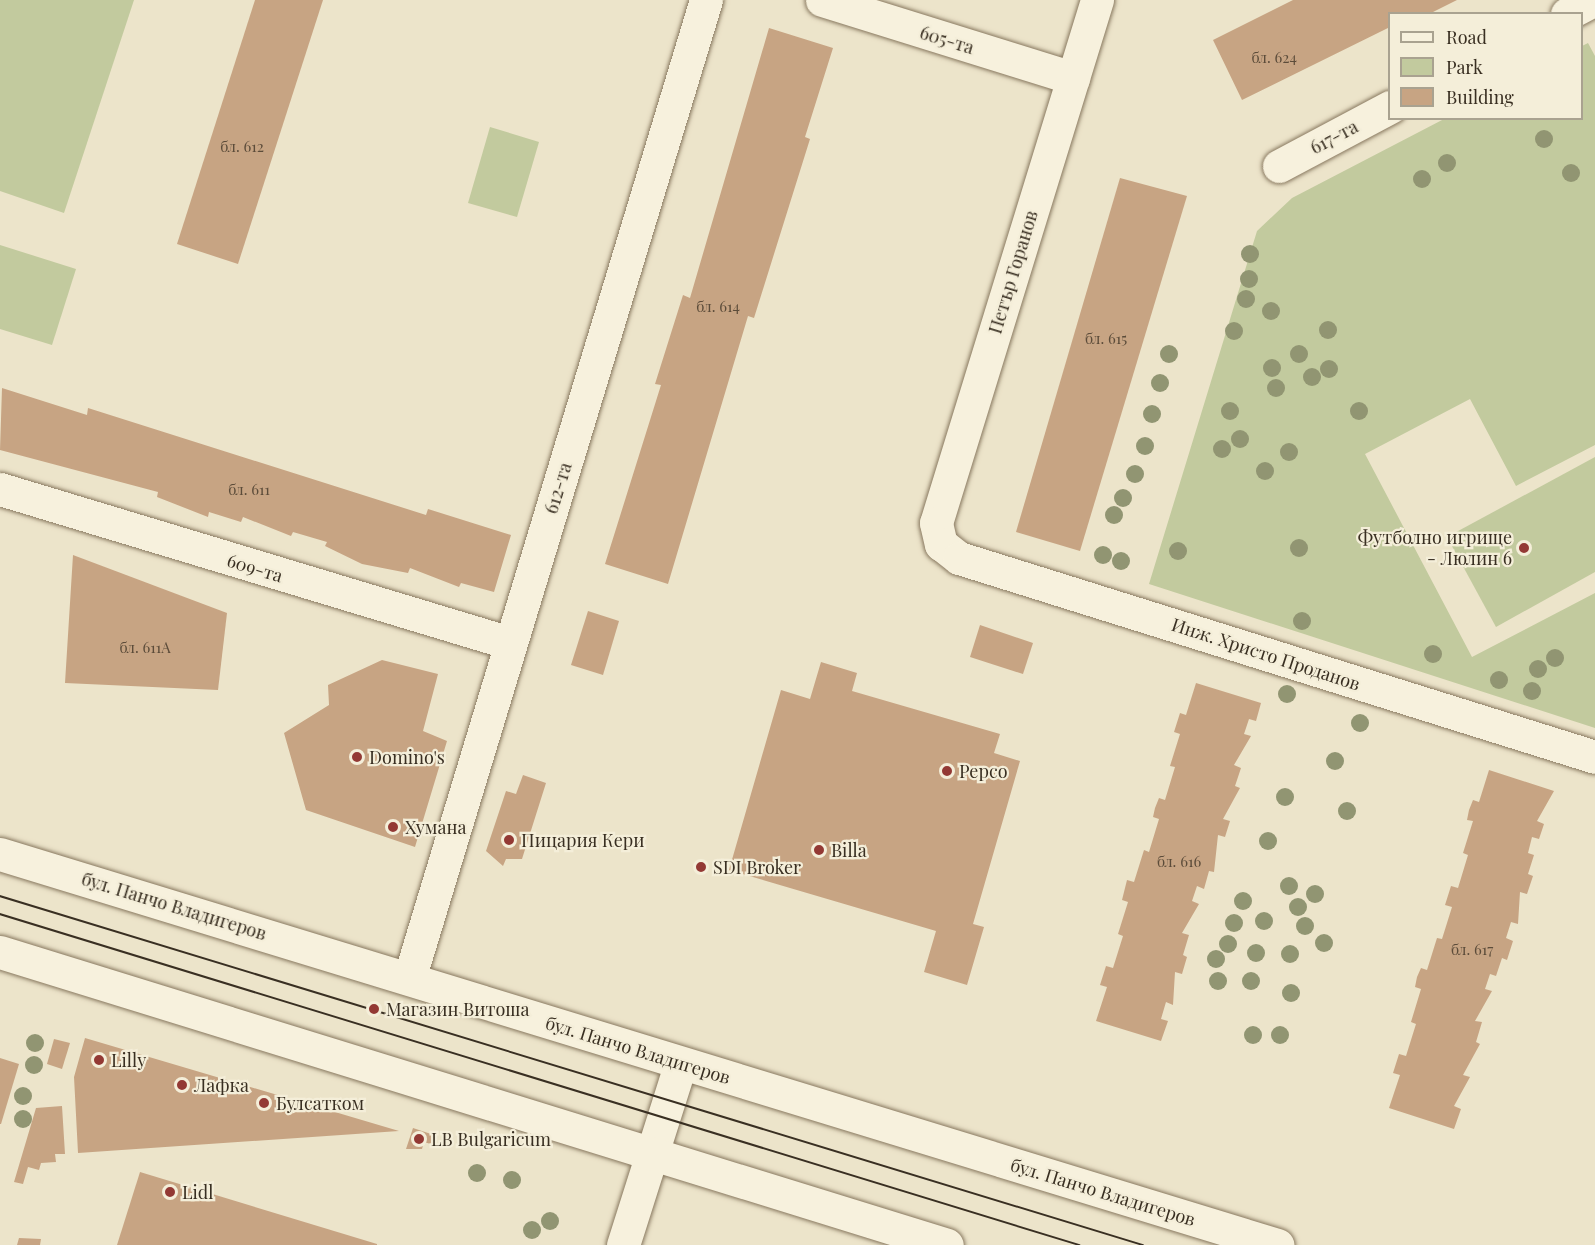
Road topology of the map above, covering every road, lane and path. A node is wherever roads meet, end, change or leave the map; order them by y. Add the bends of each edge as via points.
1 (706, 0) edge
2 (822, 0) edge
3 (1096, 0) edge
4 (1593, 0) edge
5 (1571, 12) edge
6 (1073, 78) junction
7 (1388, 108) edge
8 (1279, 166) dead end
9 (0, 489) edge
10 (942, 544) joint
11 (510, 643) junction
12 (1595, 757) edge
13 (0, 854) edge
14 (0, 952) edge
15 (410, 976) junction
16 (680, 1065) junction
17 (652, 1155) junction
18 (623, 1245) edge
19 (947, 1245) edge
20 (1277, 1245) edge

1 - 11 street, 612-та
2 - 6 street, 605-та
3 - 6 street, Петър Горанов
4 - 5 street
6 - 10 street, Петър Горанов via 936,522
7 - 8 street, 617-та
9 - 11 street, 609-та
10 - 12 street, Инж. Христо Проданов via 959,558
11 - 15 street, 612-та
13 - 15 street, бул. Панчо Владигеров
14 - 17 street
15 - 16 street, бул. Панчо Владигеров
16 - 17 street
16 - 20 street, бул. Панчо Владигеров
17 - 18 street
17 - 19 street

